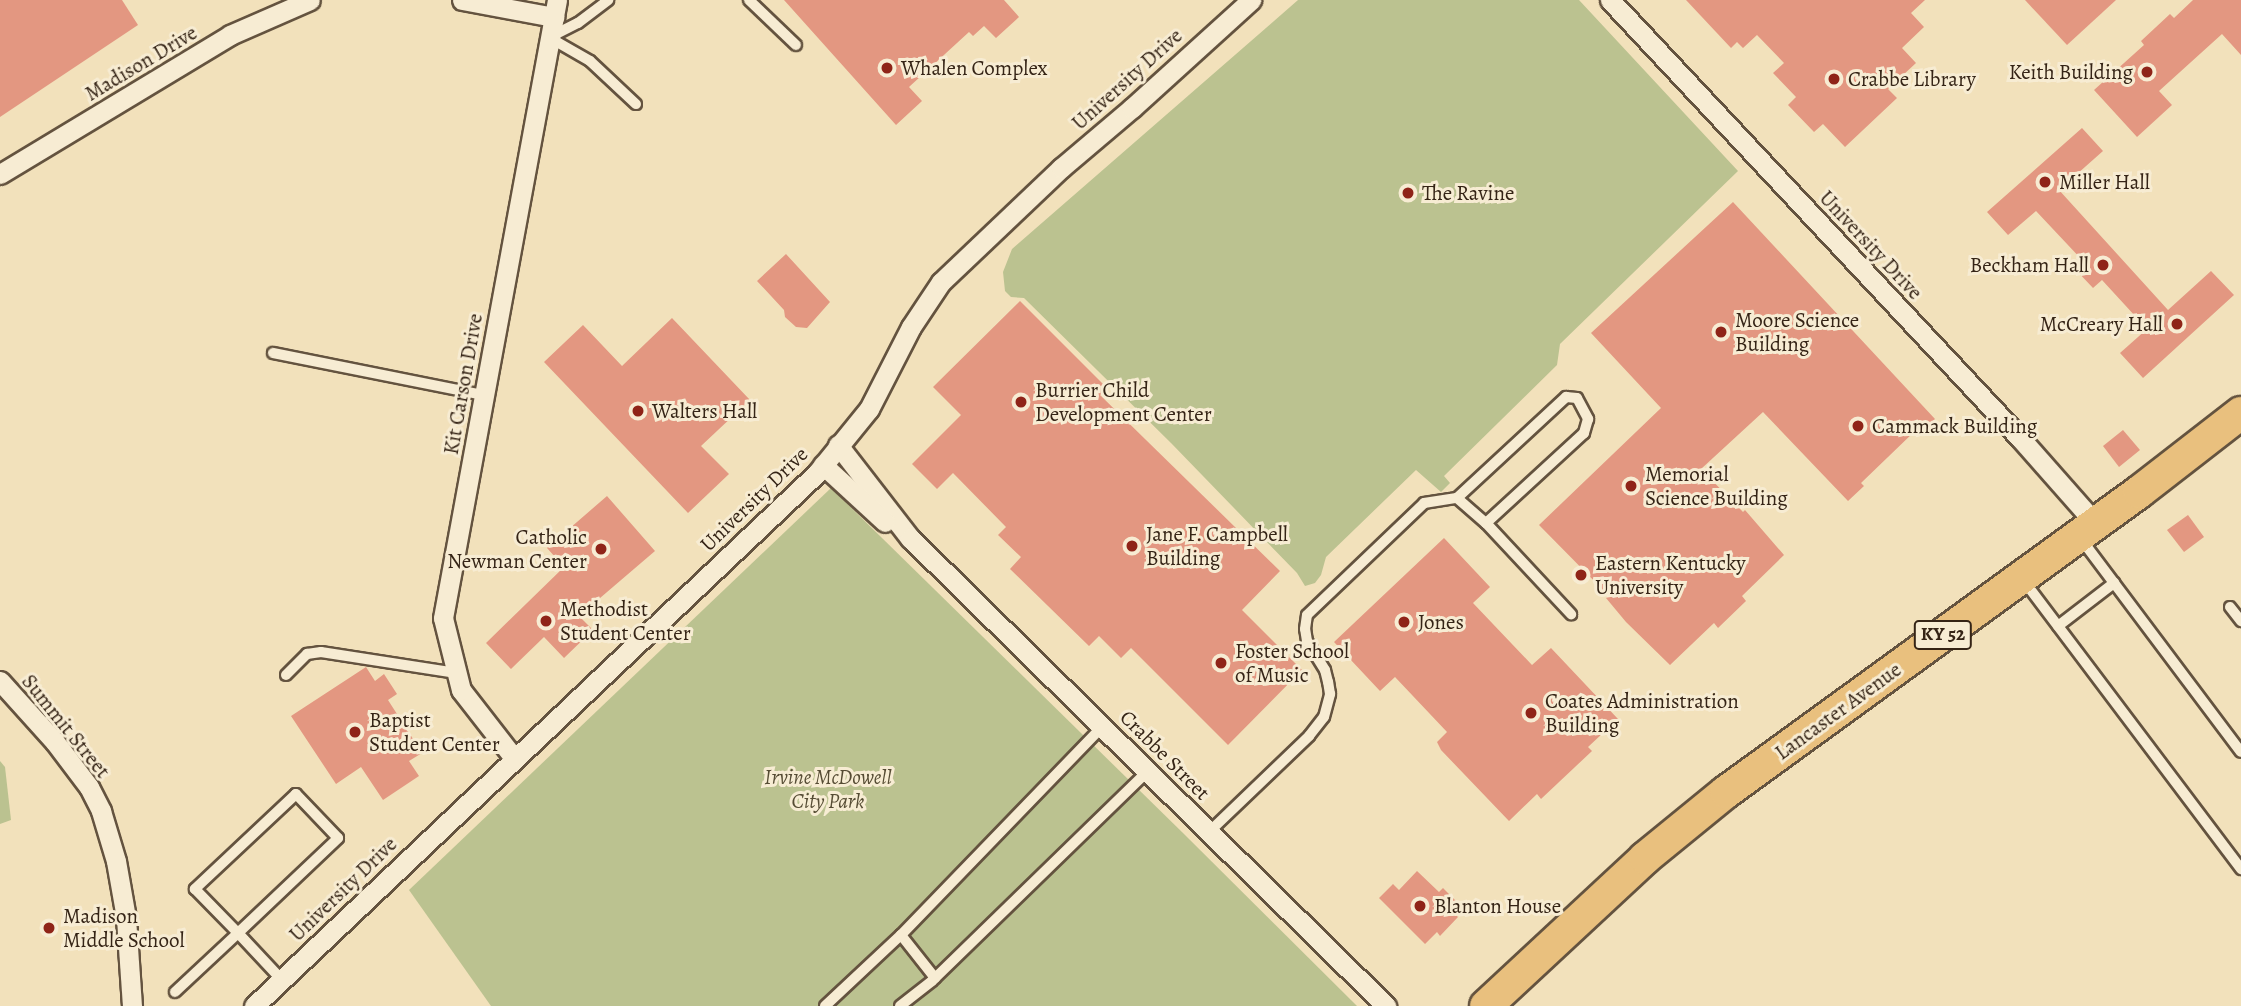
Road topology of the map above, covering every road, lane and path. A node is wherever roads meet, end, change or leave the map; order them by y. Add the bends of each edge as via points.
1 (310, 0) edge
2 (463, 0) edge
3 (608, 0) edge
4 (749, 0) edge
5 (1251, 0) edge
6 (1610, 0) edge
7 (555, 8) edge
8 (549, 38) junction
9 (796, 45) dead end
10 (636, 104) dead end
11 (0, 174) edge
12 (274, 353) dead end
13 (484, 395) junction
14 (2241, 413) edge
15 (838, 445) junction
16 (823, 465) junction
17 (1457, 498) junction
18 (1486, 523) junction
19 (2087, 529) junction
20 (910, 538) junction
21 (2021, 578) junction
22 (2114, 583) junction
23 (2230, 607) dead end
24 (1571, 614) dead end
25 (2241, 621) edge
26 (2057, 626) junction
27 (456, 673) junction
28 (286, 675) dead end
29 (0, 681) edge
30 (1103, 725) junction
31 (2241, 752) edge
32 (514, 758) junction
33 (1149, 771) junction
34 (1209, 832) junction
35 (2241, 869) edge
36 (238, 933) junction
37 (901, 935) junction
38 (935, 978) junction
39 (282, 980) junction
40 (175, 992) dead end
41 (132, 1006) edge
42 (254, 1006) edge
43 (825, 1006) edge
44 (900, 1006) edge
45 (1385, 1006) edge
46 (1486, 1006) edge

1 - 11 street, Madison Drive via 230,35
2 - 7 street
3 - 8 lane
4 - 9 lane
5 - 15 street, University Drive via 950,272 911,327 869,409
6 - 19 street, University Drive via 2021,439
7 - 8 street, Kit Carson Drive
8 - 10 lane via 590,61
8 - 13 street, Kit Carson Drive
12 - 13 lane
13 - 27 street, Kit Carson Drive via 443,618
14 - 19 main road, Lancaster Avenue / KY 52
15 - 16 street, University Drive
15 - 20 street, Crabbe Street
16 - 20 street, Crabbe Street
16 - 32 street, University Drive
17 - 18 lane
17 - 18 lane via 1566,397 1577,398 1588,419 1584,433
17 - 34 lane via 1424,503 1307,615 1307,641 1325,670 1330,694 1324,717
18 - 24 lane
19 - 21 main road, Lancaster Avenue / KY 52
19 - 22 lane
20 - 30 street, Crabbe Street
21 - 26 lane
21 - 46 main road, Lancaster Avenue / KY 52 via 1726,792 1646,858
22 - 26 lane
22 - 31 lane
23 - 25 lane
26 - 35 lane
27 - 28 lane via 321,652 307,654
27 - 32 street, Kit Carson Drive via 461,690
29 - 41 street, Summit Street via 55,742 97,802 113,848 126,918
30 - 33 street, Crabbe Street
30 - 37 lane
32 - 39 street, University Drive
33 - 34 street, Crabbe Street
33 - 38 lane
34 - 45 street, Crabbe Street
36 - 36 lane via 195,889 296,794 338,838
36 - 39 lane
36 - 40 lane
37 - 38 lane
37 - 43 lane
38 - 44 lane
39 - 42 street, University Drive

